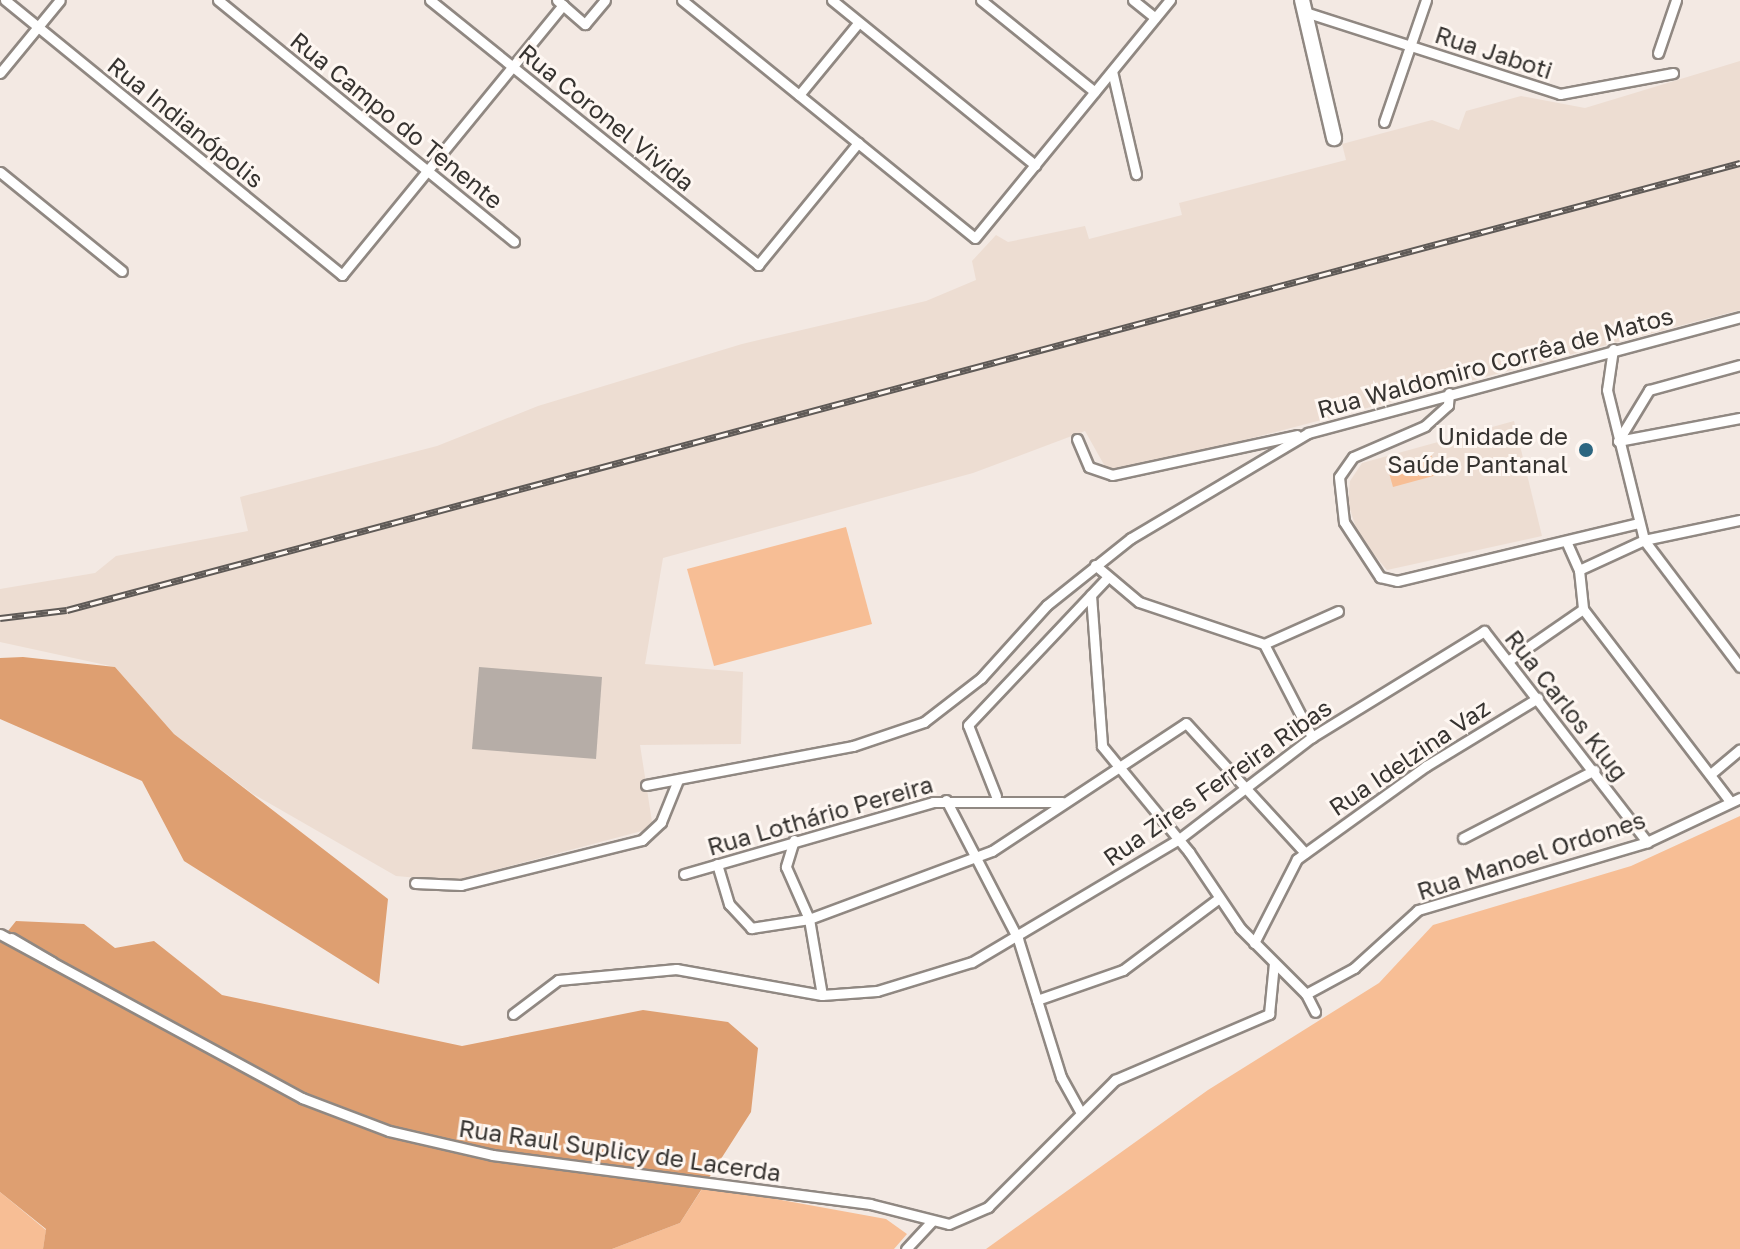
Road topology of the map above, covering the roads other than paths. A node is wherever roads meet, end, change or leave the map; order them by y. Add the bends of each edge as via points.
1 (5, 0) edge
2 (60, 0) edge
3 (218, 0) edge
4 (430, 0) edge
5 (605, 0) edge
6 (682, 0) edge
7 (832, 0) edge
8 (981, 0) edge
9 (1133, 0) edge
10 (1170, 0) edge
11 (1426, 0) edge
12 (1676, 0) edge
13 (560, 2) edge
14 (1304, 6) edge
15 (1155, 18) junction
16 (859, 22) junction
17 (38, 27) junction
18 (1410, 47) junction
19 (1658, 53) dead end
20 (512, 66) junction
21 (1112, 71) junction
22 (0, 73) edge
23 (1673, 73) dead end
24 (1095, 92) junction
25 (799, 95) junction
26 (1384, 122) dead end
27 (1334, 138) dead end
28 (858, 143) junction
29 (1035, 165) junction
30 (427, 171) junction
31 (0, 172) edge
32 (1136, 174) dead end
33 (514, 241) dead end
34 (122, 271) dead end
35 (1740, 317) edge
36 (1613, 349) junction
37 (1740, 365) edge
38 (1449, 393) junction
39 (1740, 418) edge
40 (1308, 433) junction
41 (1077, 439) dead end
42 (1618, 441) junction
43 (1740, 520) edge
44 (1639, 523) junction
45 (1644, 540) junction
46 (1566, 541) junction
47 (1095, 565) junction
48 (1579, 570) junction
49 (1106, 579) junction
50 (1091, 595) junction
51 (1583, 609) junction
52 (1338, 611) dead end
53 (1484, 631) joint
54 (1264, 644) junction
55 (1508, 661) junction
56 (1740, 667) edge
57 (1538, 698) junction
58 (1312, 737) junction
59 (1740, 749) edge
60 (1119, 767) junction
61 (1595, 770) junction
62 (1713, 772) junction
63 (678, 780) junction
64 (646, 785) dead end
65 (1248, 786) junction
66 (996, 796) junction
67 (946, 800) junction
68 (1735, 800) edge
69 (1063, 802) junction
70 (1463, 838) dead end
71 (1179, 839) junction
72 (794, 840) junction
73 (1647, 842) junction
74 (1305, 853) junction
75 (974, 859) junction
76 (717, 864) junction
77 (684, 874) dead end
78 (415, 883) dead end
79 (1218, 899) junction
80 (809, 919) junction
81 (0, 934) edge
82 (1018, 939) junction
83 (1254, 943) junction
84 (1274, 963) junction
85 (1306, 994) junction
86 (822, 995) junction
87 (1037, 1000) junction
88 (1315, 1012) dead end
89 (513, 1014) dead end
90 (1080, 1111) junction
91 (931, 1222) junction
92 (906, 1249) edge

1 - 17 street, Rua Indianópolis
2 - 17 street
3 - 30 street, Rua Campo do Tenente
4 - 20 street, Rua Coronel Vivida
5 - 13 street via 585,24
6 - 25 street
7 - 16 street
8 - 24 street
9 - 15 street
10 - 15 street
11 - 18 street
12 - 19 street
13 - 20 street
14 - 18 street, Rua Jaboti
14 - 27 street
15 - 21 street
16 - 25 street
16 - 29 street
17 - 22 street
17 - 30 street, Rua Indianópolis via 342,275
18 - 23 street, Rua Jaboti via 1560,94
18 - 26 street
20 - 28 street, Rua Coronel Vivida via 758,265
20 - 30 street
21 - 24 street
21 - 32 street
24 - 29 street
25 - 28 street
28 - 29 street via 975,238
30 - 33 street, Rua Campo do Tenente
31 - 34 street
35 - 36 street, Rua Waldomiro Corrêa de Matos
36 - 38 street, Rua Waldomiro Corrêa de Matos
36 - 42 street via 1607,390
37 - 42 street via 1649,390
38 - 40 street, Rua Waldomiro Corrêa de Matos
38 - 46 street via 1448,405 1425,426 1363,451 1339,477 1344,522 1373,572 1397,581
39 - 42 street
40 - 41 street via 1112,475 1089,467
40 - 47 street, Rua Waldomiro Corrêa de Matos via 1187,500
42 - 44 street
43 - 45 street
44 - 45 street
44 - 46 street
45 - 48 street
45 - 56 street
46 - 48 street
47 - 49 street
47 - 63 street, Rua Waldomiro Corrêa de Matos via 981,678 924,722 870,742
48 - 51 street
49 - 50 street
49 - 54 street via 1139,602
50 - 60 street via 1097,730
50 - 66 street via 968,725
51 - 55 street
51 - 62 street
52 - 54 street
53 - 55 street, Rua Carlos Klug
53 - 58 street, Rua Zires Ferreira Ribas
54 - 58 street
55 - 57 street, Rua Carlos Klug
57 - 61 street, Rua Carlos Klug
57 - 74 street, Rua Idelzina Vaz
58 - 65 street, Rua Zires Ferreira Ribas
59 - 62 street
60 - 65 street via 1186,723
60 - 69 street
60 - 71 street
61 - 70 street
61 - 73 street, Rua Carlos Klug
62 - 68 street
63 - 64 street, Rua Waldomiro Corrêa de Matos
63 - 78 street via 661,822 642,840 461,885
65 - 71 street, Rua Zires Ferreira Ribas
65 - 74 street
66 - 67 street, Rua Lothário Pereira
66 - 69 street, Rua Lothário Pereira
67 - 72 street, Rua Lothário Pereira
67 - 75 street
68 - 73 street, Rua Manoel Ordones
69 - 75 street
71 - 79 street
71 - 82 street, Rua Zires Ferreira Ribas
72 - 76 street, Rua Lothário Pereira
72 - 80 street via 786,867
73 - 85 street, Rua Manoel Ordones via 1418,910 1354,968
74 - 83 street, Rua Idelzina Vaz via 1285,877
75 - 80 street
75 - 82 street
76 - 77 street, Rua Lothário Pereira
76 - 80 street via 729,904 751,928
79 - 83 street
79 - 87 street via 1123,970
80 - 86 street
81 - 91 street, Rua Raul Suplicy de Lacerda via 11,937 27,954 55,962 302,1098 389,1131 570,1167 870,1204
82 - 86 street, Rua Zires Ferreira Ribas via 910,982
82 - 87 street
83 - 84 street
84 - 85 street
84 - 90 street via 1269,1014 1149,1060
85 - 88 street
86 - 89 street, Rua Zires Ferreira Ribas via 661,969 545,983
87 - 90 street
90 - 91 street via 988,1207 964,1222
91 - 92 street

